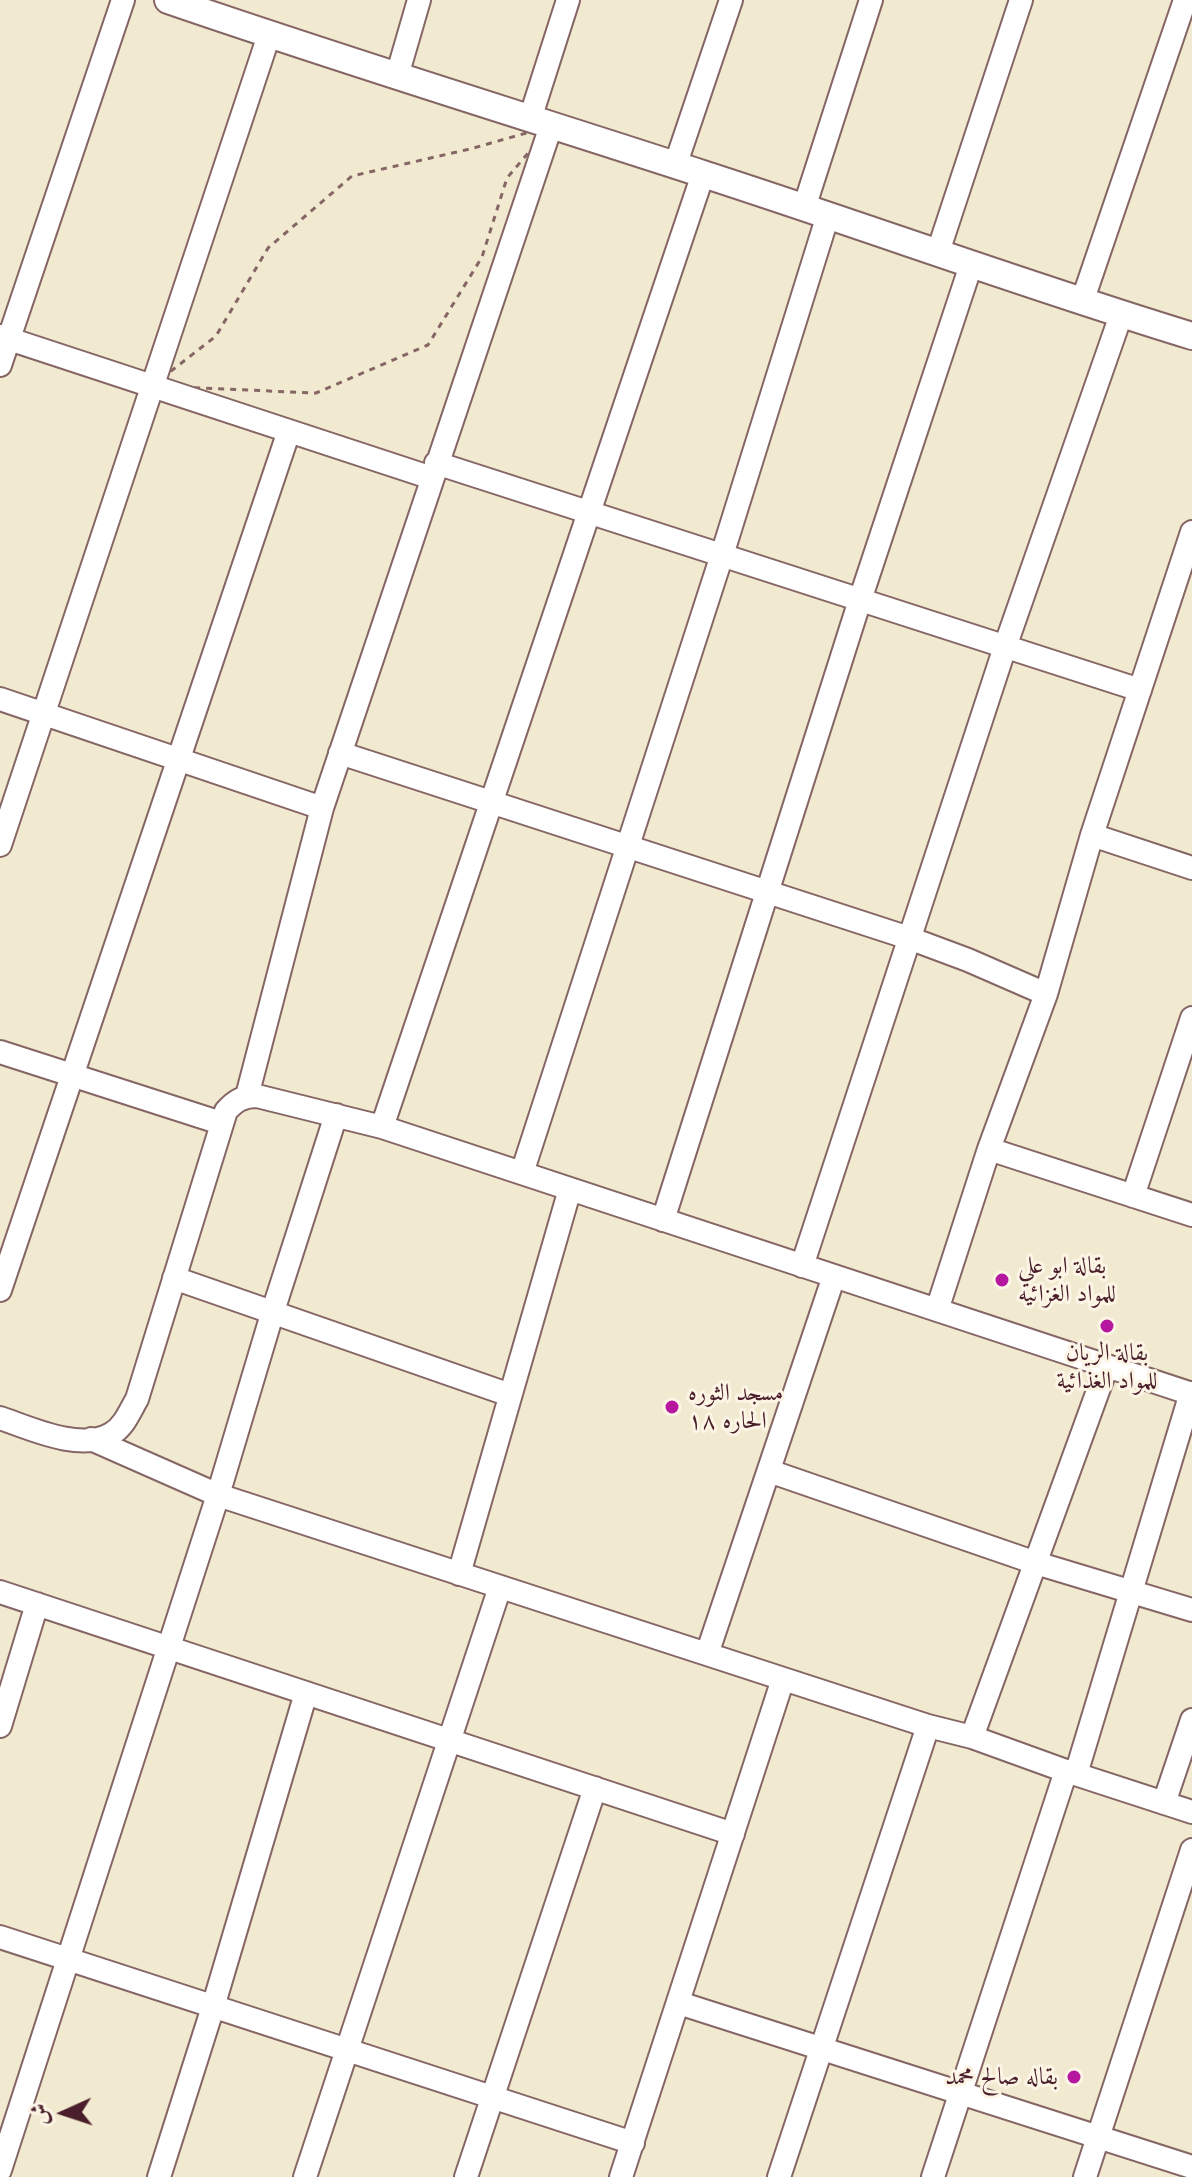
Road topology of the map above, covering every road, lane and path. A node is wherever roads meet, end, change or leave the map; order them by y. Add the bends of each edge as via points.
1 (123, 0) edge
2 (168, 0) edge
3 (419, 0) edge
4 (568, 0) edge
5 (731, 0) edge
6 (871, 0) edge
7 (1021, 0) edge
8 (1185, 0) edge
9 (269, 35) junction
10 (397, 76) junction
11 (540, 122) junction
12 (675, 166) junction
13 (703, 174) junction
14 (816, 212) junction
15 (938, 252) junction
16 (971, 265) junction
17 (1082, 302) junction
18 (1121, 315) junction
19 (1192, 336) edge
20 (4, 337) edge
21 (0, 365) edge
22 (152, 386) junction
23 (289, 431) junction
24 (434, 470) junction
25 (588, 512) junction
26 (1192, 532) edge
27 (722, 555) junction
28 (860, 600) junction
29 (1005, 647) junction
30 (1140, 690) junction
31 (0, 699) edge
32 (44, 714) junction
33 (340, 753) junction
34 (178, 760) junction
35 (490, 802) junction
36 (322, 808) junction
37 (1092, 835) junction
38 (0, 845) edge
39 (628, 846) junction
40 (1192, 868) edge
41 (767, 891) junction
42 (909, 938) junction
43 (1046, 994) junction
44 (1192, 1018) edge
45 (0, 1052) edge
46 (72, 1075) junction
47 (247, 1096) junction
48 (336, 1115) junction
49 (221, 1123) junction
50 (382, 1127) junction
51 (989, 1149) junction
52 (522, 1173) junction
53 (570, 1189) junction
54 (1133, 1196) junction
55 (1192, 1215) edge
56 (663, 1220) junction
57 (802, 1266) junction
58 (834, 1276) junction
59 (174, 1278) junction
60 (0, 1290) edge
61 (937, 1310) junction
62 (273, 1311) junction
63 (1107, 1366) junction
64 (1191, 1394) edge
65 (510, 1395) junction
66 (0, 1418) edge
67 (91, 1439) junction
68 (769, 1471) junction
69 (218, 1495) junction
70 (1036, 1563) junction
71 (459, 1574) junction
72 (500, 1587) junction
73 (1131, 1591) junction
74 (0, 1592) edge
75 (37, 1604) junction
76 (1192, 1610) edge
77 (169, 1647) junction
78 (707, 1654) junction
79 (783, 1679) junction
80 (306, 1693) junction
81 (1192, 1720) edge
82 (0, 1726) edge
83 (928, 1726) junction
84 (972, 1737) junction
85 (450, 1740) junction
86 (1071, 1772) junction
87 (595, 1788) junction
88 (1164, 1803) junction
89 (1192, 1812) edge
90 (733, 1834) junction
91 (1192, 1850) edge
92 (0, 1937) edge
93 (68, 1959) junction
94 (679, 2003) junction
95 (213, 2007) junction
96 (822, 2049) junction
97 (347, 2050) junction
98 (961, 2094) junction
99 (493, 2097) junction
100 (1098, 2137) junction
101 (633, 2143) junction
102 (1192, 2167) edge
103 (0, 2170) edge
104 (159, 2177) edge
105 (305, 2177) edge
106 (466, 2177) edge
107 (621, 2177) edge
108 (779, 2177) edge
109 (933, 2177) edge
110 (1085, 2177) edge

1 - 20 street
2 - 9 street
3 - 10 street
4 - 11 street
5 - 12 street
6 - 14 street
7 - 15 street
8 - 17 street
9 - 10 street
9 - 22 street
10 - 11 street
11 - 12 street
11 - 22 path via 470,149 352,176 268,248 216,336
11 - 22 path via 507,178 482,257 428,345 316,393
11 - 24 street
12 - 13 street
13 - 14 street
13 - 25 street
14 - 15 street
14 - 27 street
15 - 16 street
16 - 17 street
16 - 28 street
17 - 18 street
18 - 19 street
18 - 29 street
20 - 21 street
20 - 22 street
22 - 23 street
22 - 32 street
23 - 24 street
23 - 34 street
24 - 25 street
24 - 33 street
25 - 27 street
25 - 35 street
26 - 30 street
27 - 28 street
27 - 39 street
28 - 29 street
28 - 41 street
29 - 30 street
29 - 42 street
30 - 37 street
31 - 32 street
32 - 34 street
32 - 38 street
33 - 35 street
33 - 36 street
34 - 36 street
34 - 46 street
35 - 39 street
35 - 50 street
36 - 47 street
37 - 40 street
37 - 43 street
39 - 41 street
39 - 52 street
41 - 42 street
41 - 56 street
42 - 43 street
42 - 57 street
43 - 51 street
44 - 54 street
45 - 46 street
46 - 49 street
46 - 60 street
47 - 48 street
47 - 49 street via 235,1101
48 - 50 street
48 - 62 street
49 - 59 street
50 - 52 street
51 - 54 street
51 - 61 street
52 - 53 street
53 - 56 street
53 - 65 street
54 - 55 street
56 - 57 street
57 - 58 street
58 - 61 street
58 - 68 street
59 - 62 street
59 - 67 street via 137,1399 110,1435
61 - 63 street
62 - 65 street
62 - 69 street
63 - 64 street
63 - 70 street
64 - 73 street
65 - 71 street
66 - 67 street via 60,1439
67 - 69 street
68 - 70 street
68 - 78 street
69 - 71 street
69 - 77 street
70 - 73 street
70 - 84 street
71 - 72 street
72 - 78 street
72 - 85 street
73 - 76 street
73 - 86 street
74 - 75 street
75 - 77 street
75 - 82 street
77 - 80 street
77 - 93 street
78 - 79 street
79 - 83 street
79 - 90 street
80 - 85 street
80 - 95 street
81 - 88 street
83 - 84 street
83 - 96 street
84 - 86 street
85 - 87 street
85 - 97 street
86 - 88 street
86 - 98 street
87 - 90 street
87 - 99 street
88 - 89 street
90 - 94 street
91 - 100 street
92 - 93 street
93 - 95 street
93 - 103 street
94 - 96 street
94 - 101 street
95 - 97 street
95 - 104 street
96 - 98 street
96 - 108 street
97 - 99 street
97 - 105 street
98 - 100 street
98 - 109 street
99 - 101 street
99 - 106 street
100 - 102 street
100 - 110 street
101 - 107 street

